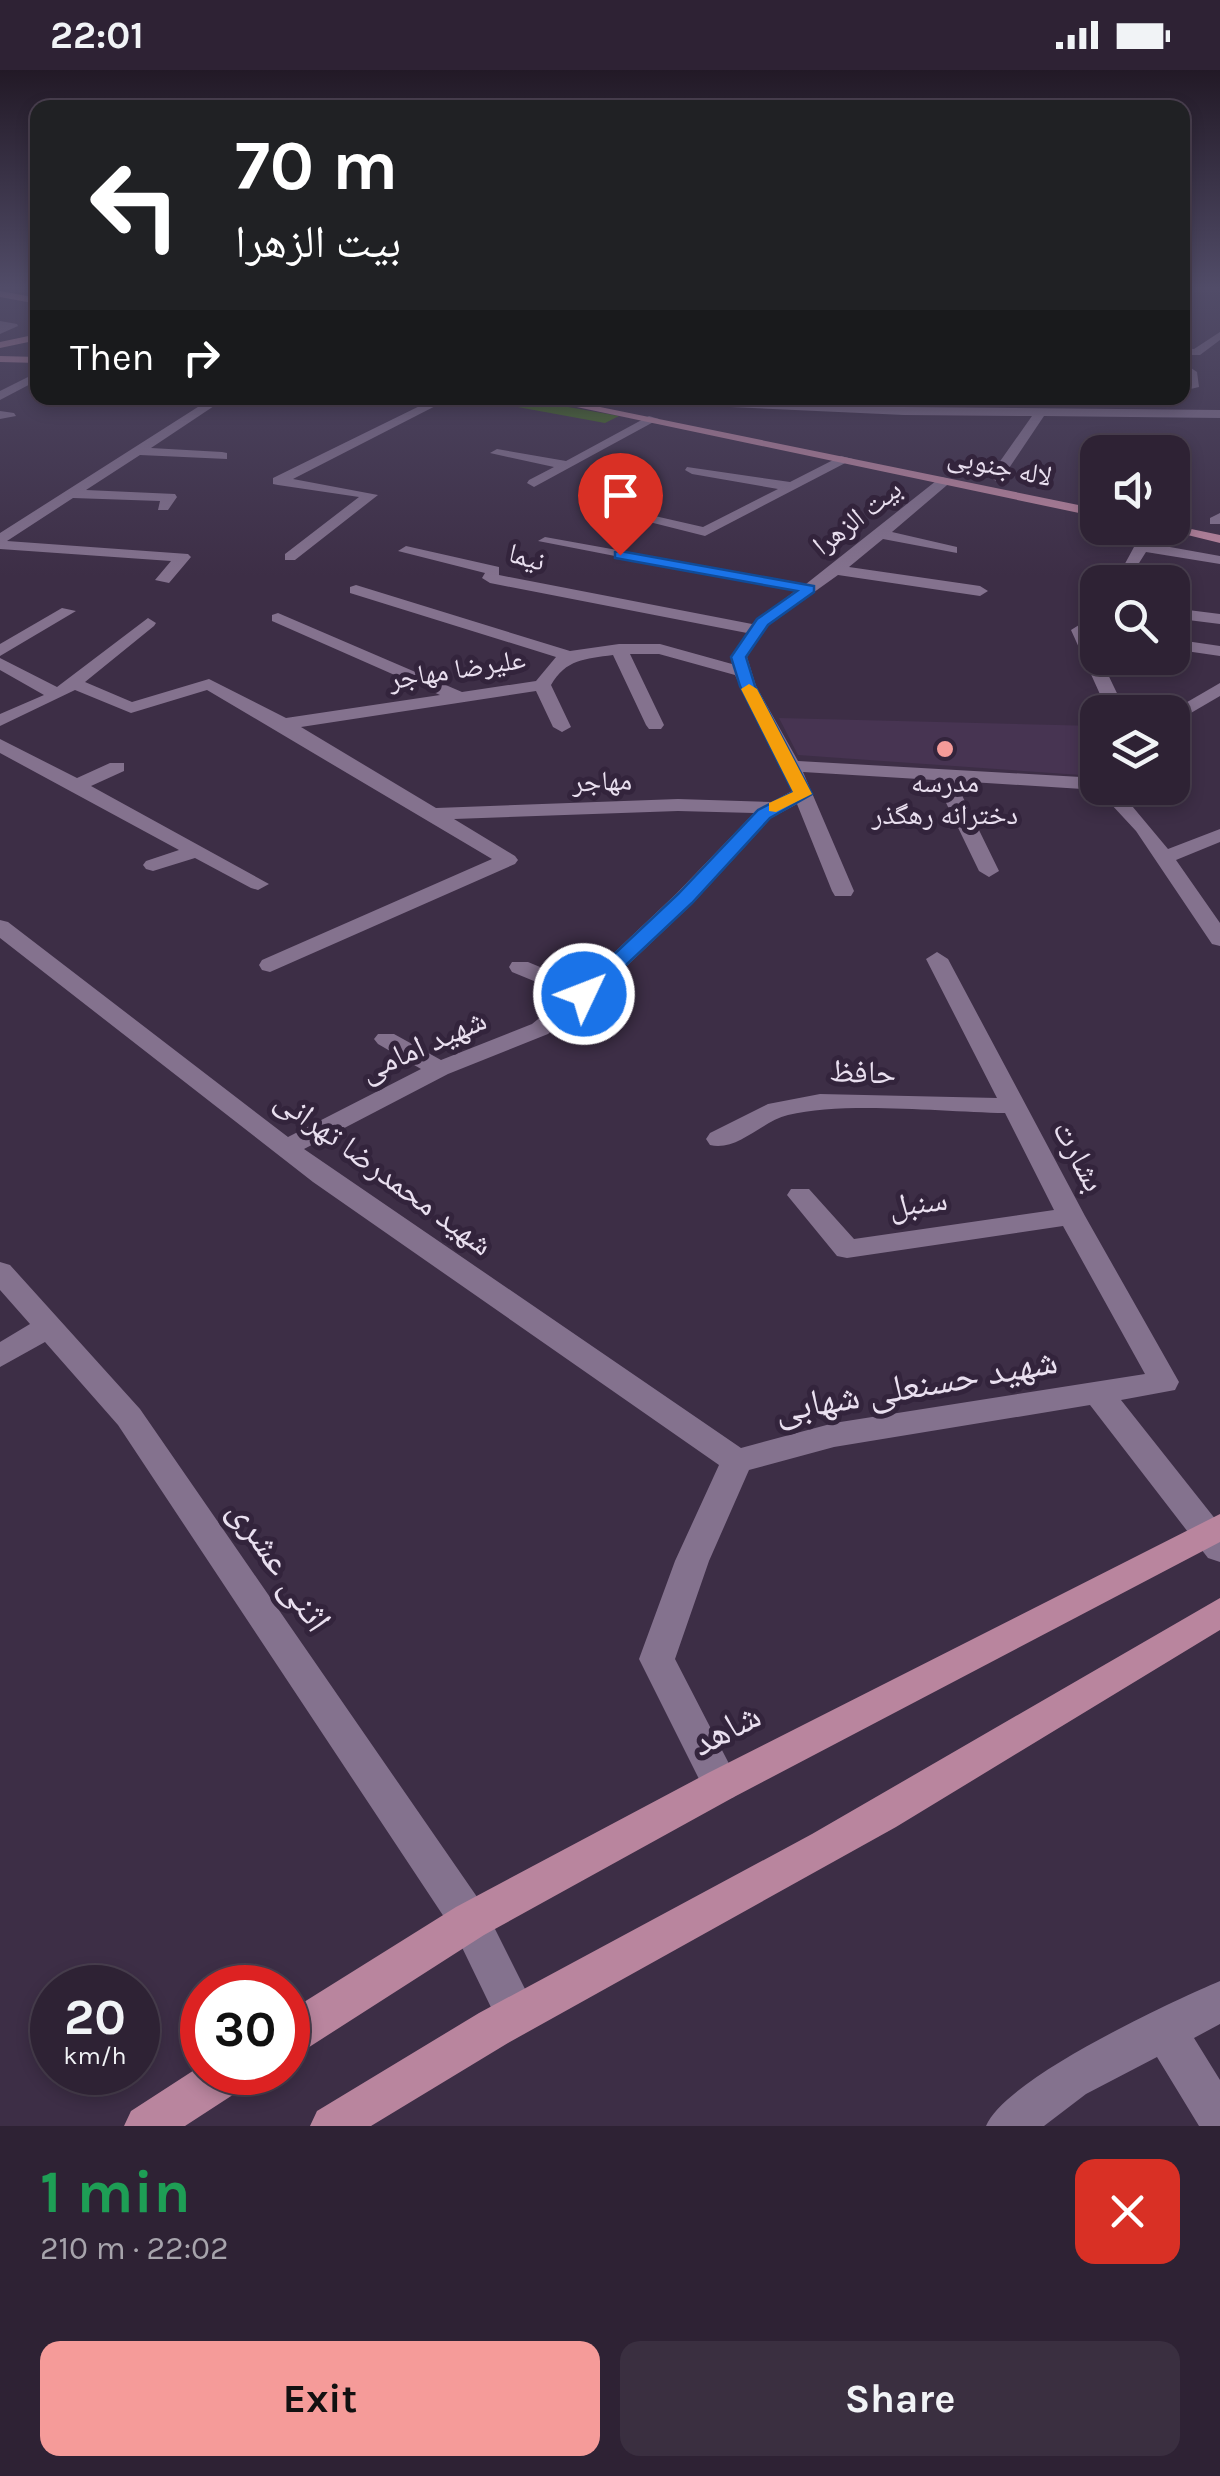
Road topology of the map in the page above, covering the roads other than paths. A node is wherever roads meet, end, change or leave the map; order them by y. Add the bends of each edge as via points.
1 (22, 384) joint
2 (30, 384) edge
3 (0, 396) edge
4 (208, 405) edge
5 (431, 405) edge
6 (576, 405) edge
7 (654, 405) edge
8 (920, 405) edge
9 (1016, 405) edge
10 (1166, 405) edge
11 (1220, 406) edge
12 (1016, 412) junction
13 (1040, 412) junction
14 (1220, 414) edge
15 (727, 419) dead end
16 (653, 420) junction
17 (823, 440) dead end
18 (132, 451) junction
19 (497, 452) dead end
20 (222, 456) dead end
21 (846, 459) junction
22 (568, 464) junction
23 (692, 470) dead end
24 (996, 476) junction
25 (946, 480) junction
26 (534, 483) dead end
27 (792, 487) junction
28 (1080, 493) edge
29 (68, 494) junction
30 (589, 505) dead end
31 (164, 507) dead end
32 (1080, 508) edge
33 (1190, 515) edge
34 (1218, 520) edge
35 (1190, 533) edge
36 (880, 534) junction
37 (1220, 539) edge
38 (544, 541) dead end
39 (0, 542) edge
40 (952, 550) dead end
41 (406, 552) dead end
42 (290, 557) dead end
43 (1130, 565) edge
44 (1219, 567) edge
45 (836, 570) junction
46 (163, 580) dead end
47 (809, 589) junction
48 (356, 590) dead end
49 (980, 591) dead end
50 (68, 610) dead end
51 (1190, 616) edge
52 (278, 618) dead end
53 (1220, 620) edge
54 (148, 623) dead end
55 (758, 630) junction
56 (1190, 647) edge
57 (620, 649) junction
58 (0, 651) edge
59 (1220, 651) edge
60 (568, 656) junction
61 (0, 664) edge
62 (743, 672) junction
63 (542, 685) junction
64 (1220, 688) edge
65 (66, 689) junction
66 (460, 697) junction
67 (1190, 713) edge
68 (0, 721) edge
69 (284, 724) junction
70 (655, 725) dead end
71 (562, 727) dead end
72 (0, 745) edge
73 (791, 766) junction
74 (117, 767) dead end
75 (943, 777) junction
76 (1080, 783) edge
77 (76, 786) junction
78 (803, 794) junction
79 (1123, 805) edge
80 (774, 808) junction
81 (432, 814) junction
82 (1220, 835) edge
83 (196, 851) junction
84 (1163, 858) junction
85 (152, 865) dead end
86 (989, 871) dead end
87 (258, 884) dead end
88 (843, 890) dead end
89 (0, 927) edge
90 (1220, 940) edge
91 (937, 959) dead end
92 (270, 966) dead end
93 (520, 967) dead end
94 (584, 994) junction
95 (386, 1039) dead end
96 (439, 1069) junction
97 (1013, 1106) junction
98 (719, 1139) dead end
99 (286, 1148) junction
100 (800, 1195) dead end
101 (1071, 1216) junction
102 (0, 1272) edge
103 (48, 1327) junction
104 (0, 1356) edge
105 (1164, 1382) joint
106 (1098, 1393) junction
107 (737, 1461) junction
108 (1216, 1537) edge
109 (1220, 1612) edge
110 (721, 1785) junction
111 (470, 1921) junction
112 (1220, 2002) edge
113 (516, 2012) junction
114 (310, 2022) edge
115 (1165, 2030) junction
116 (194, 2095) edge
117 (1220, 2120) edge
118 (146, 2126) edge
119 (332, 2126) edge
120 (1008, 2126) edge

1 - 2 street
1 - 3 street
4 - 18 street
5 - 42 street via 278,482 371,495
6 - 16 main road, لاله جنوبی
7 - 15 main road
8 - 12 street
9 - 12 street
10 - 11 street
10 - 13 street
10 - 14 street
12 - 13 street
13 - 24 street
16 - 21 main road, لاله جنوبی
16 - 22 street
17 - 24 main road, لاله جنوبی
18 - 20 street
18 - 29 street
19 - 22 street
21 - 25 main road, لاله جنوبی
21 - 27 street
22 - 26 street
23 - 27 street
24 - 28 main road, لاله جنوبی
25 - 32 main road, لاله جنوبی
25 - 36 street, بیت الزهرا
27 - 30 street via 705,532
29 - 31 street via 170,497
29 - 39 street
33 - 34 main road
35 - 37 main road
36 - 40 street
36 - 45 street, بیت الزهرا
37 - 44 street
38 - 47 street
39 - 46 street via 183,556
41 - 55 street, نیما via 494,570 490,578
43 - 44 street via 1142,546
45 - 47 street, بیت الزهرا
45 - 49 street
47 - 55 street, بیت الزهرا
48 - 60 street
50 - 58 street
51 - 53 street
52 - 66 street
54 - 65 street
55 - 62 street via 738,657
56 - 59 street
57 - 60 street, علیرضا مهاجر
57 - 62 street, علیرضا مهاجر via 660,648
57 - 70 street
60 - 63 street, علیرضا مهاجر
61 - 65 street
62 - 73 street
63 - 66 street, علیرضا مهاجر
63 - 71 street
64 - 67 street
65 - 68 street
65 - 69 street via 132,708 210,684
66 - 69 street, علیرضا مهاجر
69 - 81 street
72 - 77 street
73 - 75 street
73 - 78 street
74 - 77 street
75 - 76 street
75 - 86 street
77 - 83 street
78 - 80 street, شهید امامی
78 - 88 street
79 - 84 street
80 - 81 street, مهاجر
80 - 94 street, شهید امامی
81 - 92 street via 508,860
82 - 84 street
83 - 85 street
83 - 87 street
84 - 90 street
89 - 99 street, شهید محمدرضا تهرانی
91 - 97 street, بشارت
93 - 94 street
94 - 96 street, شهید امامی via 540,1029
95 - 96 street
96 - 99 street, شهید امامی
97 - 98 street, حافظ via 820,1102 777,1109
97 - 101 street, بشارت
99 - 107 street, شهید محمدرضا تهرانی
100 - 101 street, سنبل via 847,1249
101 - 105 street, بشارت
102 - 103 street, اثنی عشری
103 - 104 street
103 - 111 street, اثنی عشری via 128,1416
105 - 106 street, شهید حسنعلی شهابی
106 - 107 street, شهید حسنعلی شهابی via 834,1435
106 - 108 street
107 - 110 street via 657,1660
108 - 110 main road, شاهد
109 - 113 main road via 784,1869
110 - 111 main road, شاهد
111 - 113 street, اثنی عشری
111 - 114 main road, شاهد
112 - 115 street
113 - 119 main road
115 - 117 street
115 - 120 street via 1071,2079
116 - 118 main road

